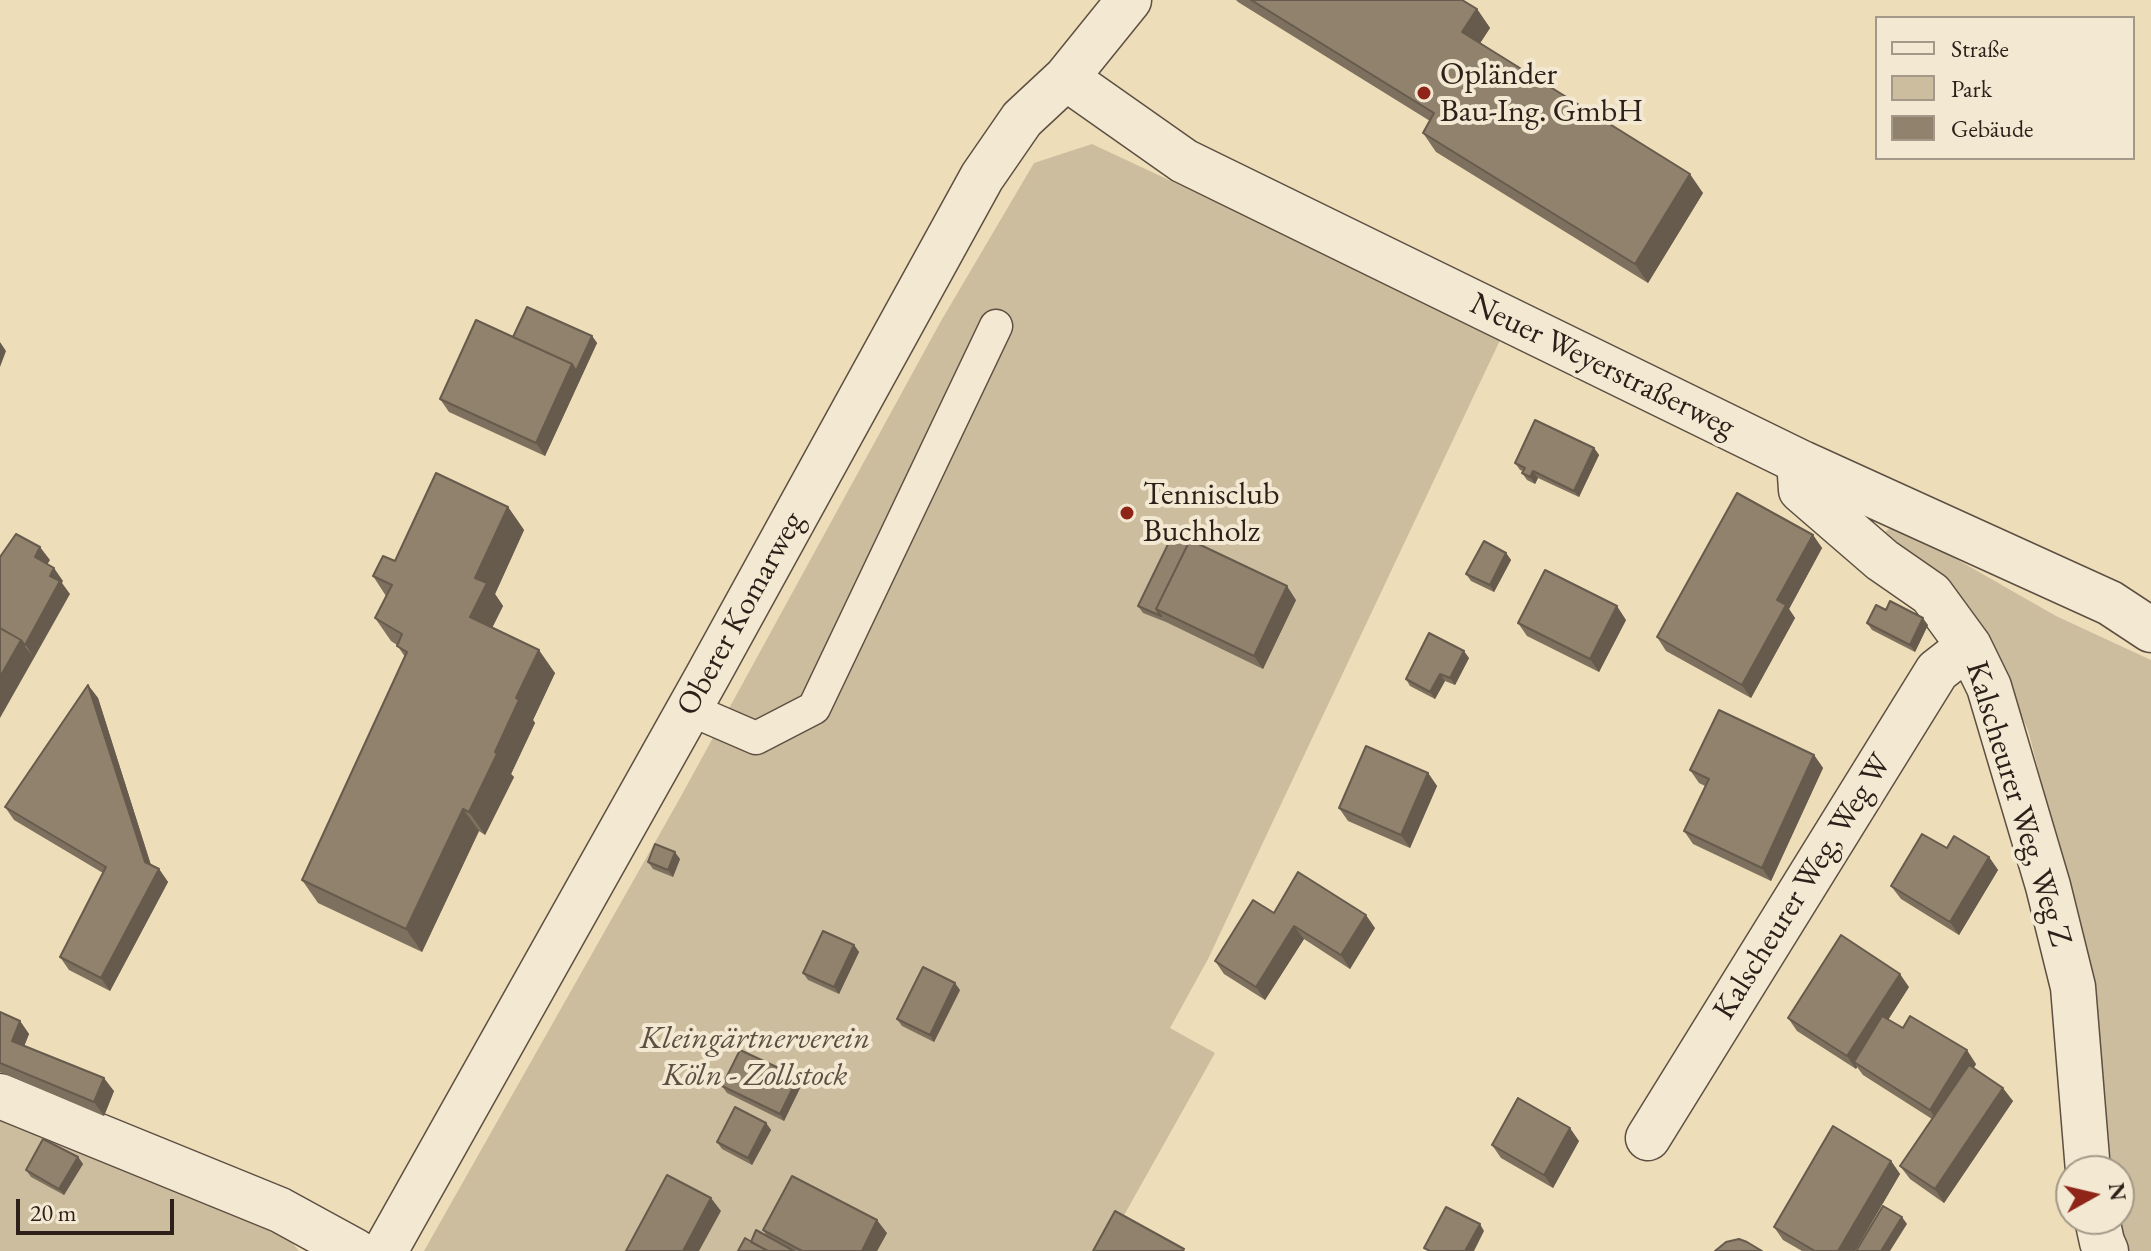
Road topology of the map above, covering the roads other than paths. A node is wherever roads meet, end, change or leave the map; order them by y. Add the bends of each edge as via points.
1 (1129, 0) edge
2 (1066, 78) junction
3 (996, 326) dead end
4 (1802, 463) junction
5 (2151, 630) edge
6 (1969, 646) junction
7 (689, 709) junction
8 (0, 1096) edge
9 (1648, 1138) dead end
10 (2087, 1155) edge
11 (355, 1251) edge
12 (385, 1251) edge

1 - 2 street, Oberer Komarweg
2 - 4 street, Neuer Weyerstraßerweg via 1184,161
2 - 7 street, Oberer Komarweg via 1022,119 982,177
3 - 7 lane via 814,708 756,738
4 - 5 street, Neuer Weyerstraßerweg via 2110,603
4 - 6 street, Kalscheurer Weg, Weg Z via 1801,490 1882,560 1931,594
6 - 9 street, Kalscheurer Weg, Weg W via 1937,671
6 - 10 street, Kalscheurer Weg, Weg Z via 1989,687 2073,987
7 - 12 street, Oberer Komarweg
8 - 11 street via 280,1210

